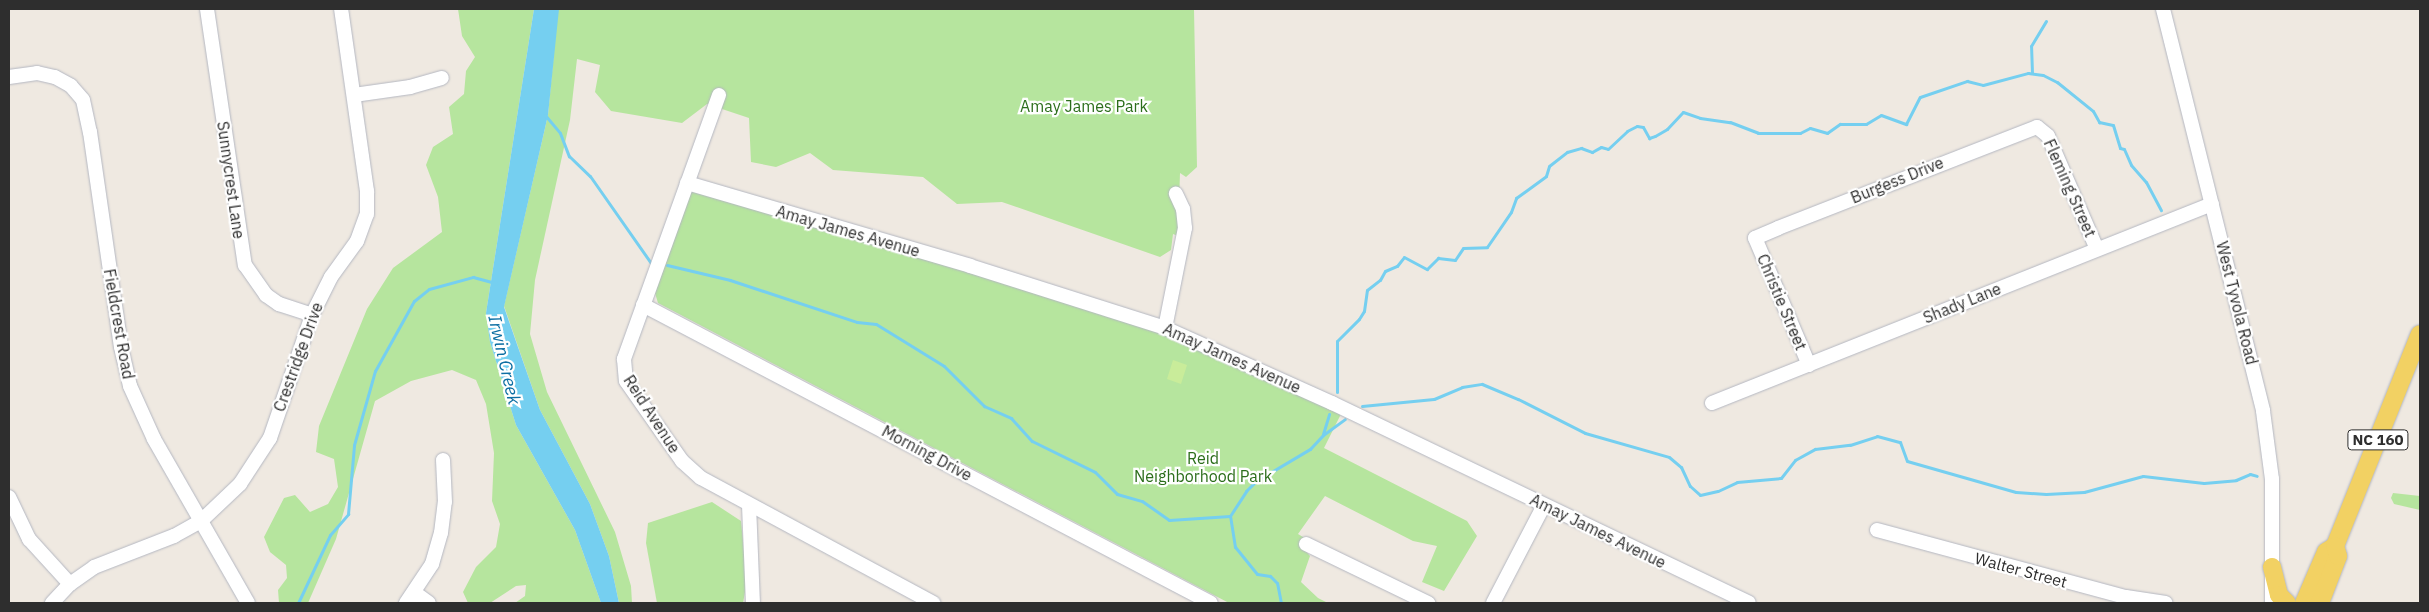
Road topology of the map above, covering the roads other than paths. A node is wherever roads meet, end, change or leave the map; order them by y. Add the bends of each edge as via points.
1 (207, 9) edge
2 (341, 9) edge
3 (2163, 9) edge
4 (9, 77) edge
5 (442, 78) dead end
6 (354, 95) junction
7 (719, 95) dead end
8 (2040, 128) joint
9 (688, 183) junction
10 (1176, 194) dead end
11 (2212, 204) junction
12 (1755, 238) joint
13 (2097, 249) junction
14 (643, 304) junction
15 (312, 314) junction
16 (1165, 328) junction
17 (2420, 334) edge
18 (1809, 365) junction
19 (1712, 403) dead end
20 (443, 460) dead end
21 (9, 497) edge
22 (749, 505) junction
23 (1544, 505) junction
24 (201, 521) junction
25 (1877, 530) dead end
26 (1306, 544) dead end
27 (2335, 546) junction
28 (2272, 566) junction
29 (70, 584) junction
30 (410, 598) edge
31 (2126, 600) edge
32 (52, 603) edge
33 (248, 603) edge
34 (429, 603) edge
35 (753, 603) edge
36 (933, 603) edge
37 (1211, 603) edge
38 (1428, 603) edge
39 (1493, 603) edge
40 (1749, 603) edge
41 (2166, 603) edge
42 (2272, 603) edge
43 (2287, 603) edge
44 (2304, 603) edge
45 (2320, 603) edge

1 - 15 street, Sunnycrest Lane via 245,265 266,295 279,304
2 - 6 street, Crestridge Drive
3 - 11 street, West Tyvola Road
4 - 24 street, Fieldcrest Road via 37,73 55,77 75,91 86,108 121,347 130,386 154,439
5 - 6 street via 410,88
6 - 15 street, Crestridge Drive via 367,214 357,241 331,277
7 - 9 street, Reid Avenue
8 - 12 street, Burgess Drive via 2034,127 2006,137
8 - 13 street, Fleming Street via 2048,136
9 - 14 street, Reid Avenue
9 - 16 street, Amay James Avenue via 970,266
10 - 16 street via 1183,209 1185,228
11 - 13 street, Shady Lane
11 - 28 street, West Tyvola Road via 2264,411 2272,480
12 - 18 street, Christie Street
13 - 18 street, Shady Lane
14 - 22 street, Reid Avenue via 624,359 626,381 691,470
14 - 37 street, Morning Drive
15 - 24 street, Crestridge Drive via 263,452 240,484
16 - 23 street, Amay James Avenue via 1244,362
17 - 27 main road, NC 160
18 - 19 street, Shady Lane
20 - 30 street via 445,502 441,534 432,564
21 - 29 street via 30,538
22 - 35 street
22 - 36 street, Reid Avenue
23 - 39 street
23 - 40 street, Amay James Avenue
24 - 29 street, Crestridge Drive via 174,536 102,563
24 - 33 street, Fieldcrest Road
25 - 31 street, Walter Street
26 - 38 street
27 - 44 main road, NC 160 via 2326,552
27 - 45 main road, NC 160 via 2338,556
28 - 42 street, West Tyvola Road
28 - 43 main road via 2278,595
29 - 32 street, Crestridge Drive
30 - 34 street
31 - 41 street, Walter Street

